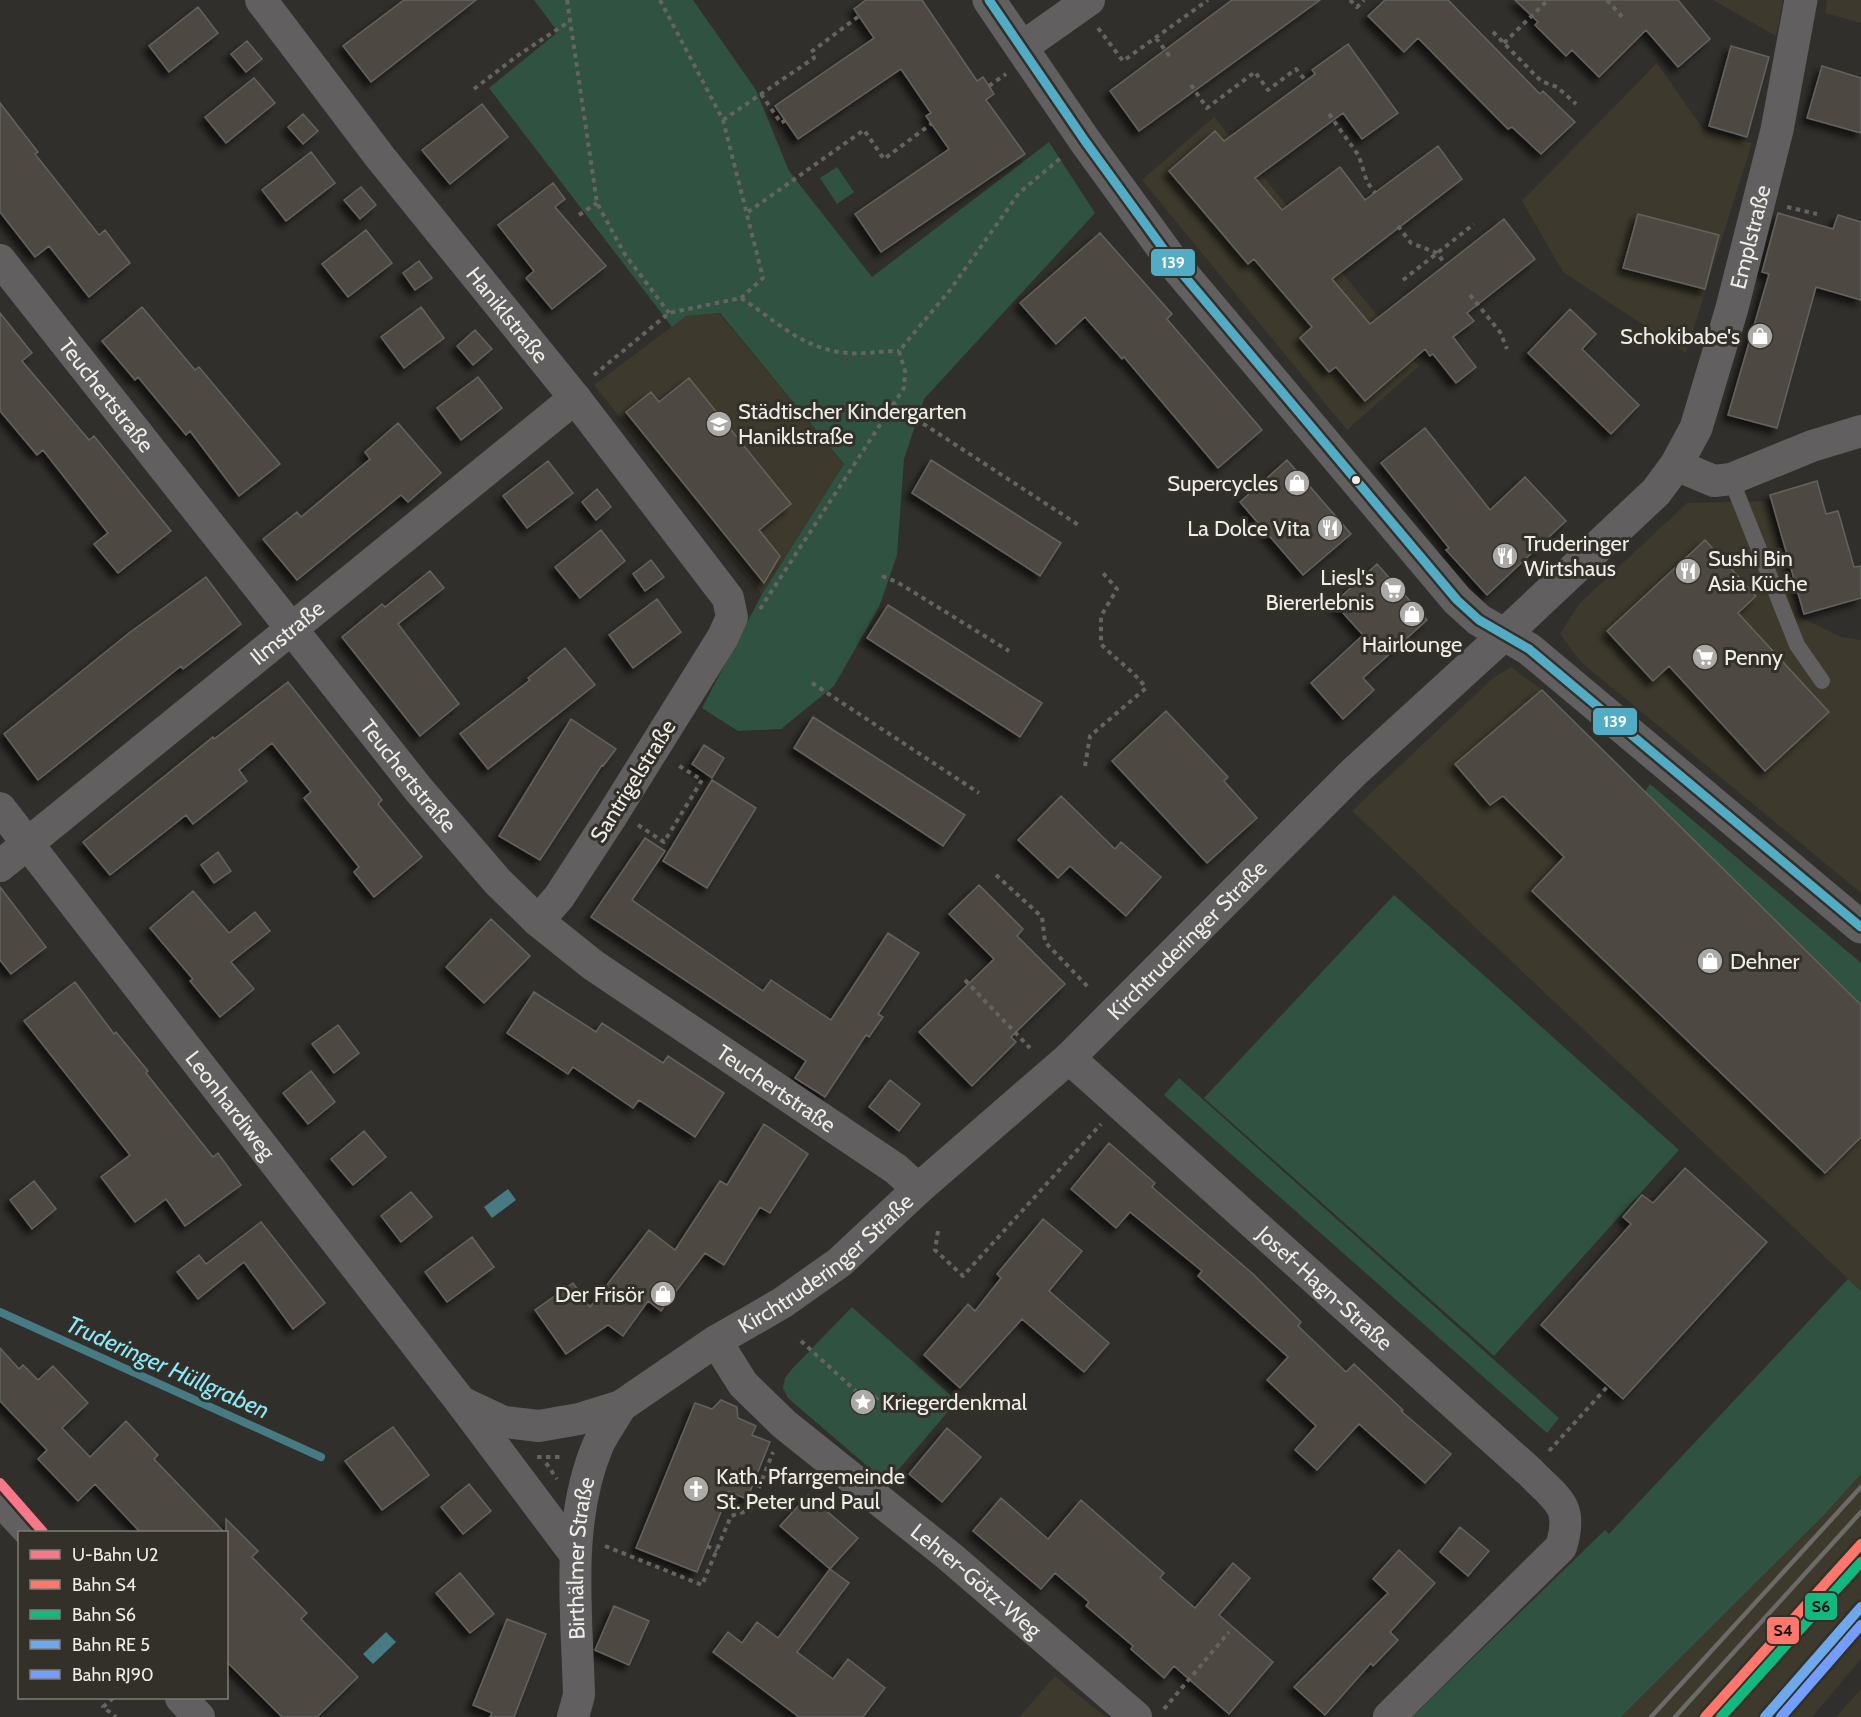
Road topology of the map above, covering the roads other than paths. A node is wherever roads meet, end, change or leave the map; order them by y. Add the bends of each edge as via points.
1 (261, 0) edge
2 (989, 0) edge
3 (1801, 0) edge
4 (1085, 3) edge
5 (1014, 61) junction
6 (0, 260) edge
7 (575, 398) junction
8 (1861, 431) edge
9 (1676, 465) junction
10 (1731, 479) junction
11 (292, 630) junction
12 (1504, 635) junction
13 (723, 637) joint
14 (1822, 681) dead end
15 (0, 808) edge
16 (28, 844) junction
17 (0, 866) edge
18 (538, 921) junction
19 (1861, 927) edge
20 (1069, 1058) junction
21 (918, 1189) junction
22 (716, 1341) junction
23 (461, 1402) junction
24 (621, 1406) junction
25 (0, 1500) edge
26 (28, 1531) edge
27 (586, 1548) junction
28 (182, 1699) edge
29 (1149, 1714) edge
30 (199, 1717) edge
31 (573, 1717) edge
32 (1389, 1717) edge

1 - 7 street, Haniklstraße via 380,157
2 - 5 street
3 - 9 street, Emplstraße via 1778,130 1732,308 1696,428
4 - 5 street
5 - 12 street via 1085,141 1208,307 1419,556 1479,620
6 - 11 street, Teuchertstraße
7 - 11 street, Ilmstraße
7 - 13 street, Haniklstraße via 728,598 732,617
8 - 10 street
9 - 10 street via 1714,481
9 - 12 street, Kirchtruderinger Straße via 1648,500
10 - 14 lane via 1797,645
11 - 16 street, Ilmstraße
11 - 18 street, Teuchertstraße via 419,790 498,882
12 - 19 street via 1529,649
12 - 20 street, Kirchtruderinger Straße via 1353,773
13 - 18 street, Santrigelstraße via 559,897
15 - 16 street, Leonhardiweg
16 - 17 street, Ilmstraße
16 - 23 street, Leonhardiweg
18 - 21 street, Teuchertstraße via 593,965 896,1169
20 - 21 street, Kirchtruderinger Straße
20 - 32 street, Josef-Hagn-Straße via 1530,1472 1563,1506 1568,1526 1562,1547
21 - 22 street, Kirchtruderinger Straße via 840,1262 782,1303
22 - 24 street, Kirchtruderinger Straße
22 - 29 street, Lehrer-Götz-Weg via 743,1383 784,1424
23 - 24 street, Leonhardiweg via 504,1422 539,1426
23 - 27 street, Leonhardiweg
24 - 27 street, Birthälmer Straße via 599,1444 584,1489
25 - 26 street
27 - 31 street, Birthälmer Straße via 579,1695
28 - 30 street

